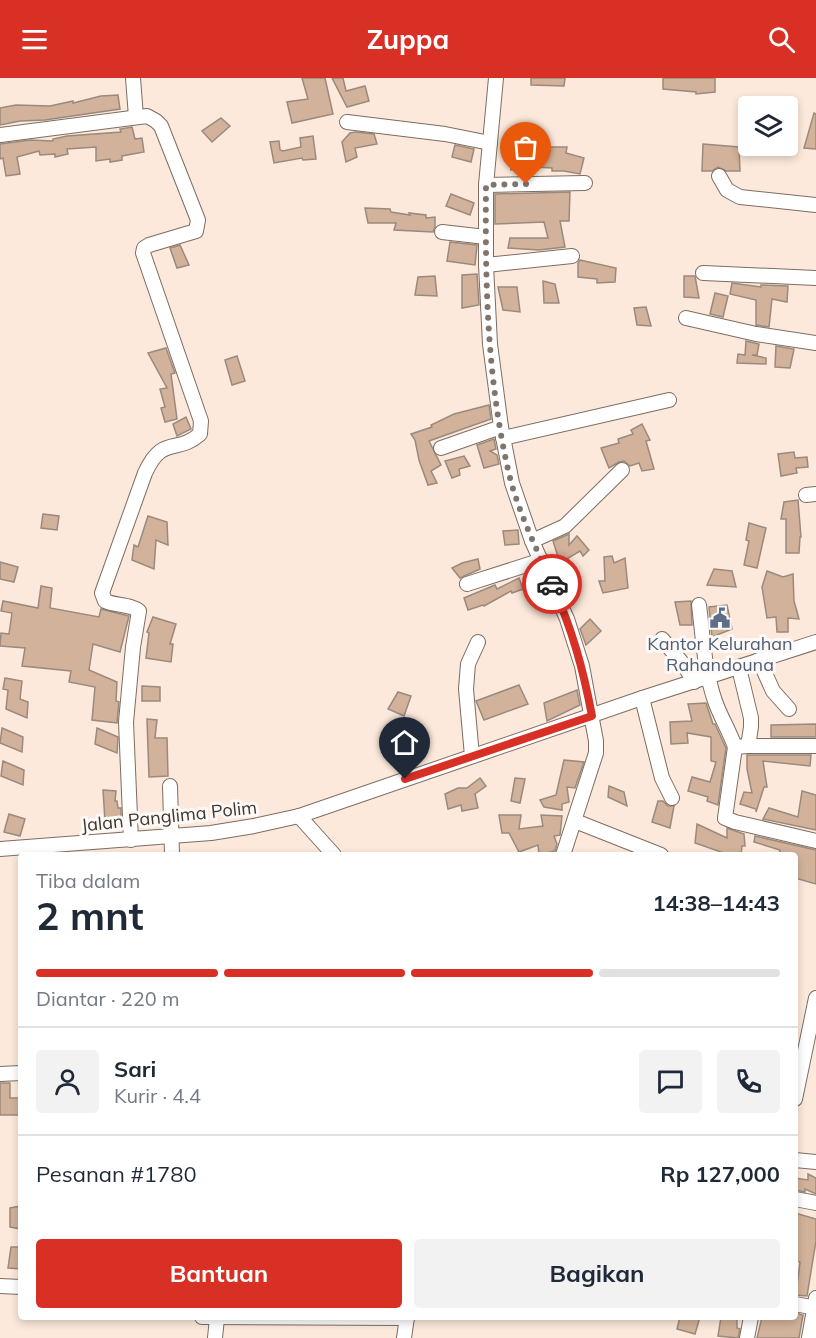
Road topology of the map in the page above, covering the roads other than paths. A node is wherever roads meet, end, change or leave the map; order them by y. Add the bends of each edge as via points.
1 (133, 78) edge
2 (496, 78) edge
3 (136, 117) junction
4 (347, 122) dead end
5 (0, 135) edge
6 (490, 143) junction
7 (719, 176) dead end
8 (585, 183) dead end
9 (486, 185) junction
10 (816, 205) edge
11 (442, 232) dead end
12 (486, 237) junction
13 (572, 256) dead end
14 (486, 265) junction
15 (703, 273) dead end
16 (816, 278) edge
17 (686, 318) dead end
18 (816, 343) edge
19 (669, 400) dead end
20 (502, 433) junction
21 (441, 448) dead end
22 (622, 470) dead end
23 (532, 541) junction
24 (542, 560) junction
25 (467, 584) dead end
26 (699, 605) dead end
27 (662, 639) dead end
28 (478, 642) dead end
29 (816, 642) edge
30 (759, 660) junction
31 (739, 668) junction
32 (708, 678) junction
33 (693, 682) junction
34 (642, 698) junction
35 (789, 709) dead end
36 (592, 716) junction
37 (816, 746) edge
38 (741, 747) junction
39 (472, 756) junction
40 (170, 786) dead end
41 (672, 798) dead end
42 (299, 816) junction
43 (575, 821) junction
44 (173, 834) junction
45 (131, 840) junction
46 (816, 841) edge
47 (627, 848) edge
48 (0, 849) edge
49 (21, 852) edge
50 (172, 852) edge
51 (331, 852) edge
52 (564, 852) edge
53 (646, 852) edge
54 (816, 998) edge
55 (812, 1036) edge
56 (18, 1073) edge
57 (0, 1074) edge
58 (798, 1083) edge
59 (798, 1160) edge
60 (816, 1162) edge
61 (798, 1200) edge
62 (816, 1203) edge
63 (0, 1286) edge
64 (18, 1287) edge
65 (798, 1304) edge
66 (815, 1304) edge
67 (217, 1320) edge
68 (407, 1320) edge
69 (750, 1320) edge
70 (215, 1338) edge
71 (404, 1338) edge
72 (747, 1338) edge
73 (809, 1338) edge

1 - 3 street
2 - 6 street
3 - 5 street
3 - 45 street via 147,116 161,126 198,220 196,231 149,245 143,253 201,428 194,440 159,451 152,459 102,593 109,603 139,611 126,722
4 - 6 street
6 - 9 street
7 - 10 street via 727,190 740,197
8 - 9 street
9 - 12 street
11 - 12 street
12 - 14 street
13 - 14 street
14 - 20 street via 490,344
15 - 16 street
17 - 18 street
19 - 20 street
20 - 21 street
20 - 23 street via 512,483
22 - 23 street via 565,525
23 - 24 street
24 - 25 street
24 - 36 street via 582,666
26 - 32 street
27 - 33 street
28 - 39 street via 468,664 466,689
29 - 30 street, Jalan Panglima Polim
30 - 31 street, Jalan Panglima Polim
30 - 35 street via 773,691
31 - 32 street, Jalan Panglima Polim
31 - 38 street via 752,727
32 - 33 street, Jalan Panglima Polim
32 - 38 street via 715,703
33 - 34 street, Jalan Panglima Polim
34 - 36 street, Jalan Panglima Polim
34 - 41 street via 656,759
36 - 39 street, Jalan Panglima Polim
36 - 43 street via 596,753
37 - 38 street
38 - 46 street via 725,815 727,821
39 - 42 street, Jalan Panglima Polim
40 - 44 street
42 - 44 street, Jalan Panglima Polim via 211,833
42 - 51 street
43 - 47 street
43 - 52 street
44 - 45 street, Jalan Panglima Polim
44 - 50 street
45 - 49 street, Jalan Panglima Polim
47 - 53 street
48 - 49 street, Jalan Panglima Polim
54 - 55 street
55 - 58 street
56 - 57 street
59 - 60 street
61 - 62 street
63 - 64 street
65 - 66 street
66 - 73 street
67 - 70 street
68 - 71 street
69 - 72 street

